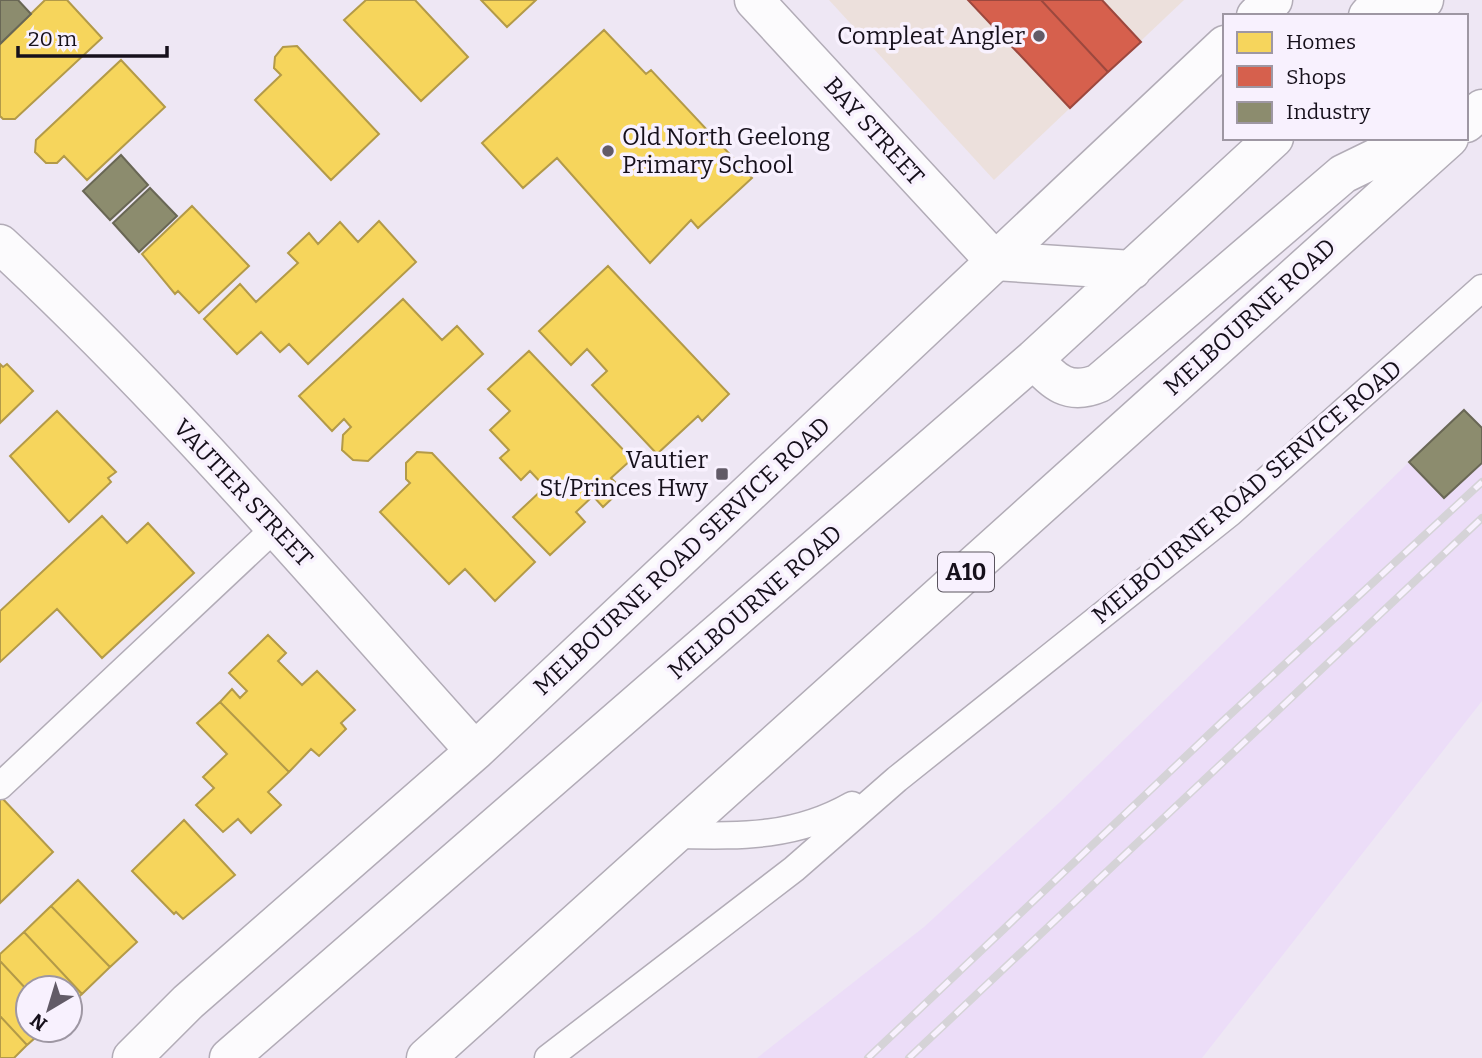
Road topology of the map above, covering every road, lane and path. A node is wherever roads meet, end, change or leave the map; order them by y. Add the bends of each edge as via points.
1 (754, 0) edge
2 (1273, 0) edge
3 (1381, 0) edge
4 (1424, 0) edge
5 (1258, 14) edge
6 (1370, 14) edge
7 (1409, 14) edge
8 (1223, 47) edge
9 (1482, 108) edge
10 (1468, 121) edge
11 (1259, 140) edge
12 (1272, 140) edge
13 (1413, 140) edge
14 (1447, 140) edge
15 (1210, 197) junction
16 (0, 244) edge
17 (995, 261) junction
18 (1132, 270) junction
19 (1482, 288) edge
20 (1034, 359) junction
21 (275, 527) junction
22 (475, 751) junction
23 (897, 779) junction
24 (0, 786) edge
25 (676, 835) junction
26 (131, 1058) edge
27 (229, 1058) edge
28 (426, 1058) edge
29 (548, 1058) edge

1 - 17 main road, BAY STREET
2 - 5 main road
3 - 6 main road
4 - 7 main road
8 - 17 main road, MELBOURNE ROAD SERVICE ROAD
9 - 10 main road
11 - 15 main road
12 - 15 main road, MELBOURNE ROAD
13 - 20 main road via 1343,174 1099,383 1086,389 1065,387
14 - 25 main road, MELBOURNE ROAD / A10
15 - 18 main road, MELBOURNE ROAD
16 - 21 main road, VAUTIER STREET via 75,313
17 - 18 main road
17 - 22 main road, MELBOURNE ROAD SERVICE ROAD
18 - 20 main road, MELBOURNE ROAD
19 - 23 lane, MELBOURNE ROAD SERVICE ROAD via 1230,513
20 - 27 main road, MELBOURNE ROAD
21 - 22 main road, VAUTIER STREET
21 - 24 lane
22 - 26 main road, MELBOURNE ROAD SERVICE ROAD via 188,1002
23 - 25 lane via 797,830 741,836
23 - 29 lane, MELBOURNE ROAD SERVICE ROAD via 794,869
25 - 28 main road, MELBOURNE ROAD / A10

